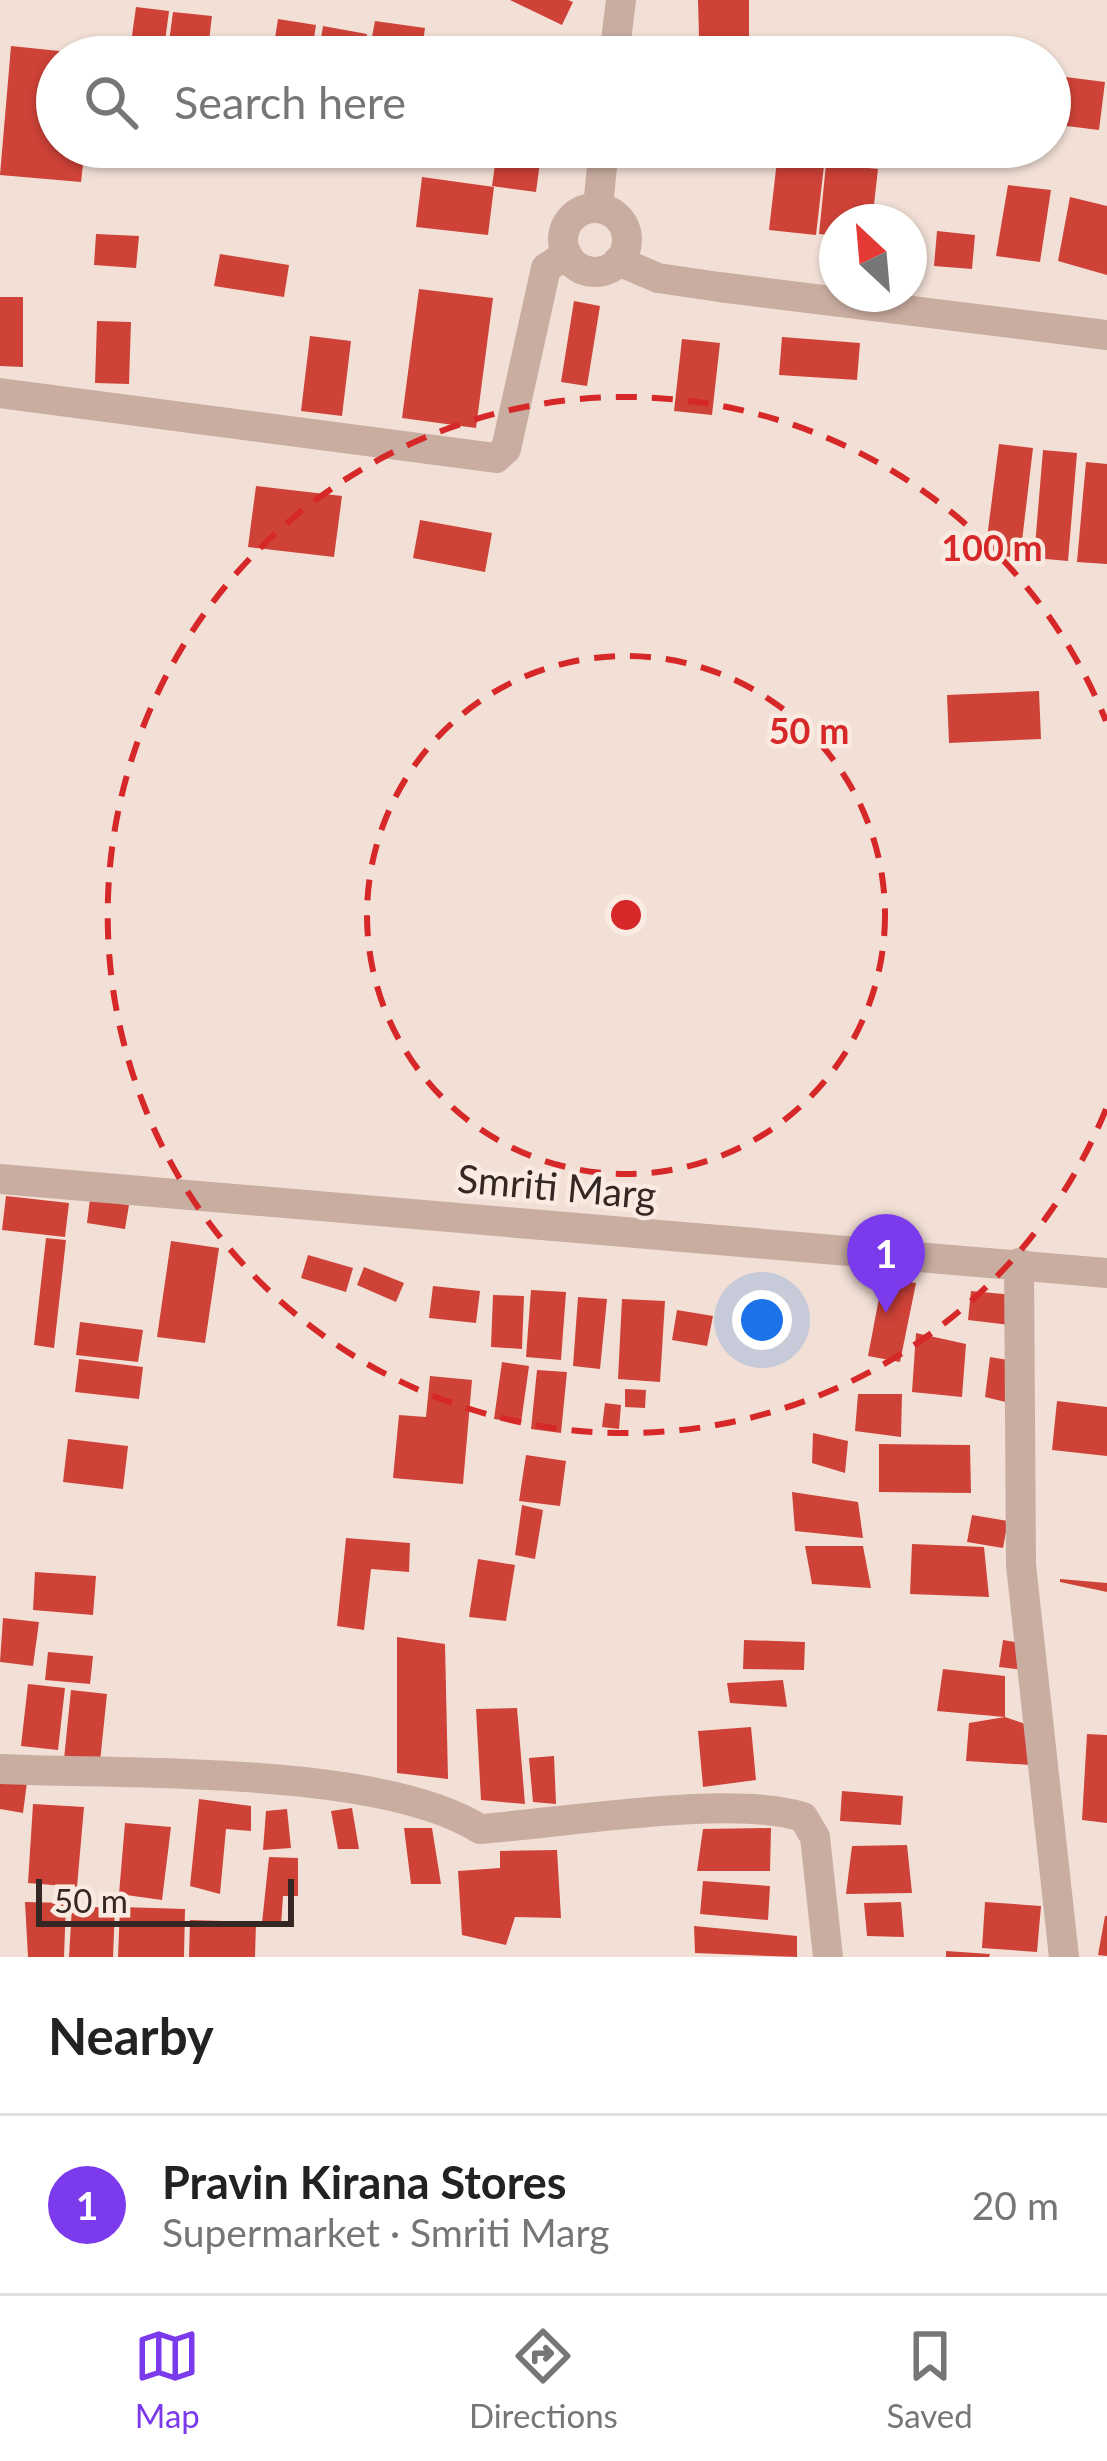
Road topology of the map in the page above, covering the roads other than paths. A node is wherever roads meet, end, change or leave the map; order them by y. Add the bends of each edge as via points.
1 (621, 0) edge
2 (617, 36) edge
3 (602, 168) edge
4 (598, 207) junction
5 (567, 254) junction
6 (618, 261) junction
7 (1107, 335) edge
8 (0, 392) edge
9 (0, 1179) edge
10 (1018, 1263) junction
11 (1107, 1273) edge
12 (0, 1769) edge
13 (828, 1957) edge
14 (1064, 1957) edge

1 - 2 street
3 - 4 street
4 - 5 street via 566,226
4 - 6 street via 623,223 627,243
5 - 6 street via 591,272
5 - 8 street via 546,268 506,449 496,458
6 - 7 street via 658,278
9 - 10 street, Smriti Marg
10 - 11 street, Smriti Marg
10 - 14 street via 1021,1564
12 - 13 street via 344,1786 454,1813 480,1829 781,1810 803,1816 815,1837

